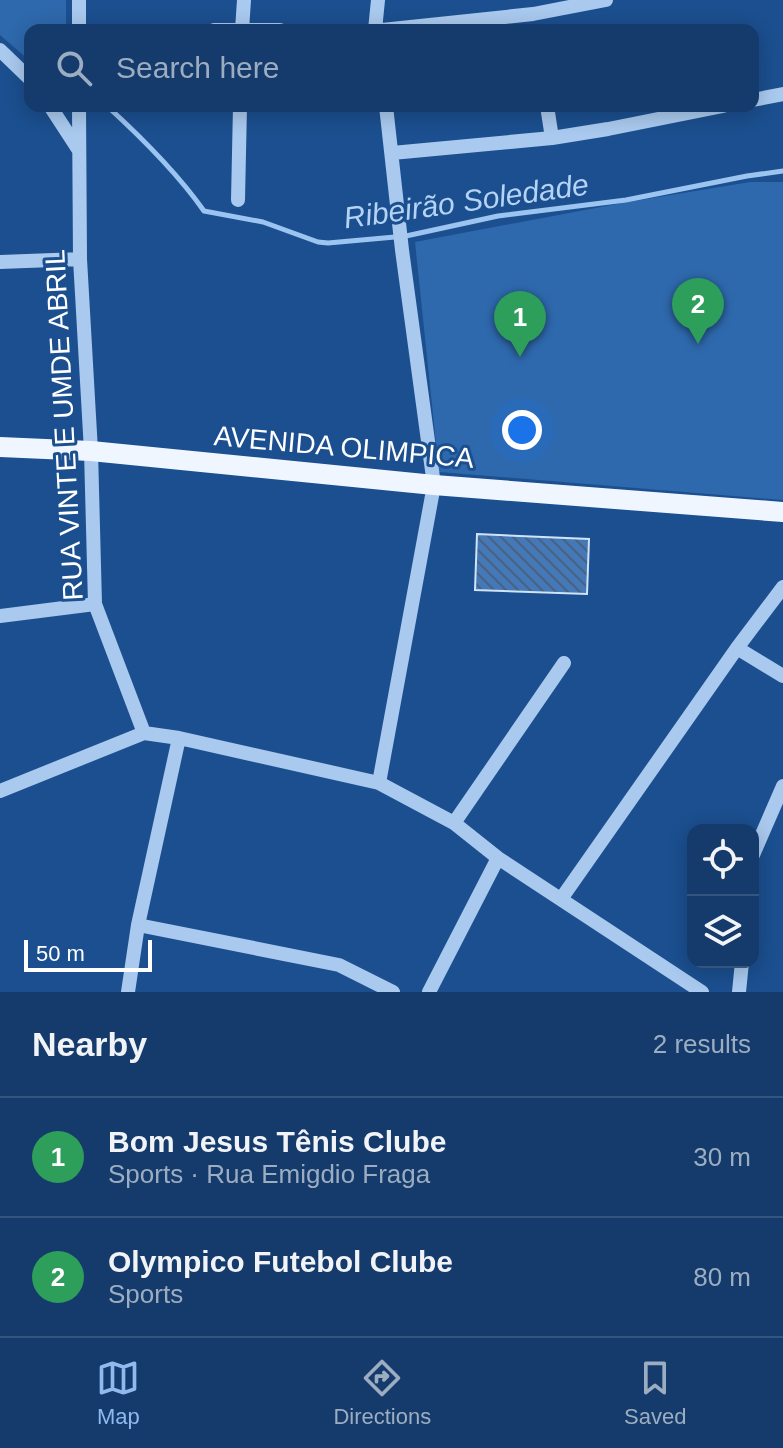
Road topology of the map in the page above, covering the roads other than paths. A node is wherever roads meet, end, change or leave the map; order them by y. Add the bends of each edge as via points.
1 (79, 0) edge
2 (244, 0) edge
3 (378, 0) edge
4 (606, 0) edge
5 (533, 14) junction
6 (79, 24) edge
7 (242, 24) edge
8 (376, 24) edge
9 (439, 24) edge
10 (535, 24) edge
11 (0, 50) edge
12 (24, 73) edge
13 (783, 94) edge
14 (759, 99) edge
15 (54, 112) edge
16 (79, 112) edge
17 (240, 112) edge
18 (387, 112) edge
19 (548, 112) edge
20 (693, 112) edge
21 (552, 138) junction
22 (79, 151) junction
23 (392, 153) junction
24 (238, 200) dead end
25 (80, 259) junction
26 (0, 262) edge
27 (0, 447) edge
28 (91, 451) junction
29 (434, 485) junction
30 (783, 512) edge
31 (783, 587) edge
32 (95, 604) junction
33 (0, 616) edge
34 (737, 648) junction
35 (564, 663) dead end
36 (783, 676) edge
37 (144, 733) junction
38 (179, 738) junction
39 (379, 783) junction
40 (783, 786) edge
41 (0, 791) edge
42 (454, 823) junction
43 (759, 841) edge
44 (498, 858) junction
45 (561, 899) junction
46 (138, 925) junction
47 (741, 968) edge
48 (128, 992) edge
49 (393, 992) edge
50 (429, 992) edge
51 (702, 992) edge
52 (739, 992) edge

1 - 6 street
2 - 7 street
3 - 8 street
4 - 5 street
5 - 9 street
5 - 10 street
11 - 12 street
13 - 14 street
15 - 22 street
16 - 22 street, RUA VINTE E UMDE ABRIL
17 - 24 street
18 - 23 street
19 - 21 street
20 - 21 street
21 - 23 street
22 - 25 street, RUA VINTE E UMDE ABRIL
23 - 29 street
25 - 26 street
25 - 28 street, RUA VINTE E UMDE ABRIL
27 - 28 main road, AVENIDA OLIMPICA
28 - 29 main road, AVENIDA OLIMPICA
28 - 32 street, RUA VINTE E UMDE ABRIL
29 - 30 main road, AVENIDA OLIMPICA
29 - 39 street
31 - 34 street
32 - 33 street
32 - 37 street, RUA VINTE E UMDE ABRIL
34 - 36 street
34 - 45 street
35 - 42 street
37 - 38 street
37 - 41 street
38 - 39 street
38 - 46 street
39 - 42 street
40 - 43 street
42 - 44 street
44 - 45 street
44 - 50 street
45 - 51 street
46 - 48 street
46 - 49 street via 339,965
47 - 52 street

